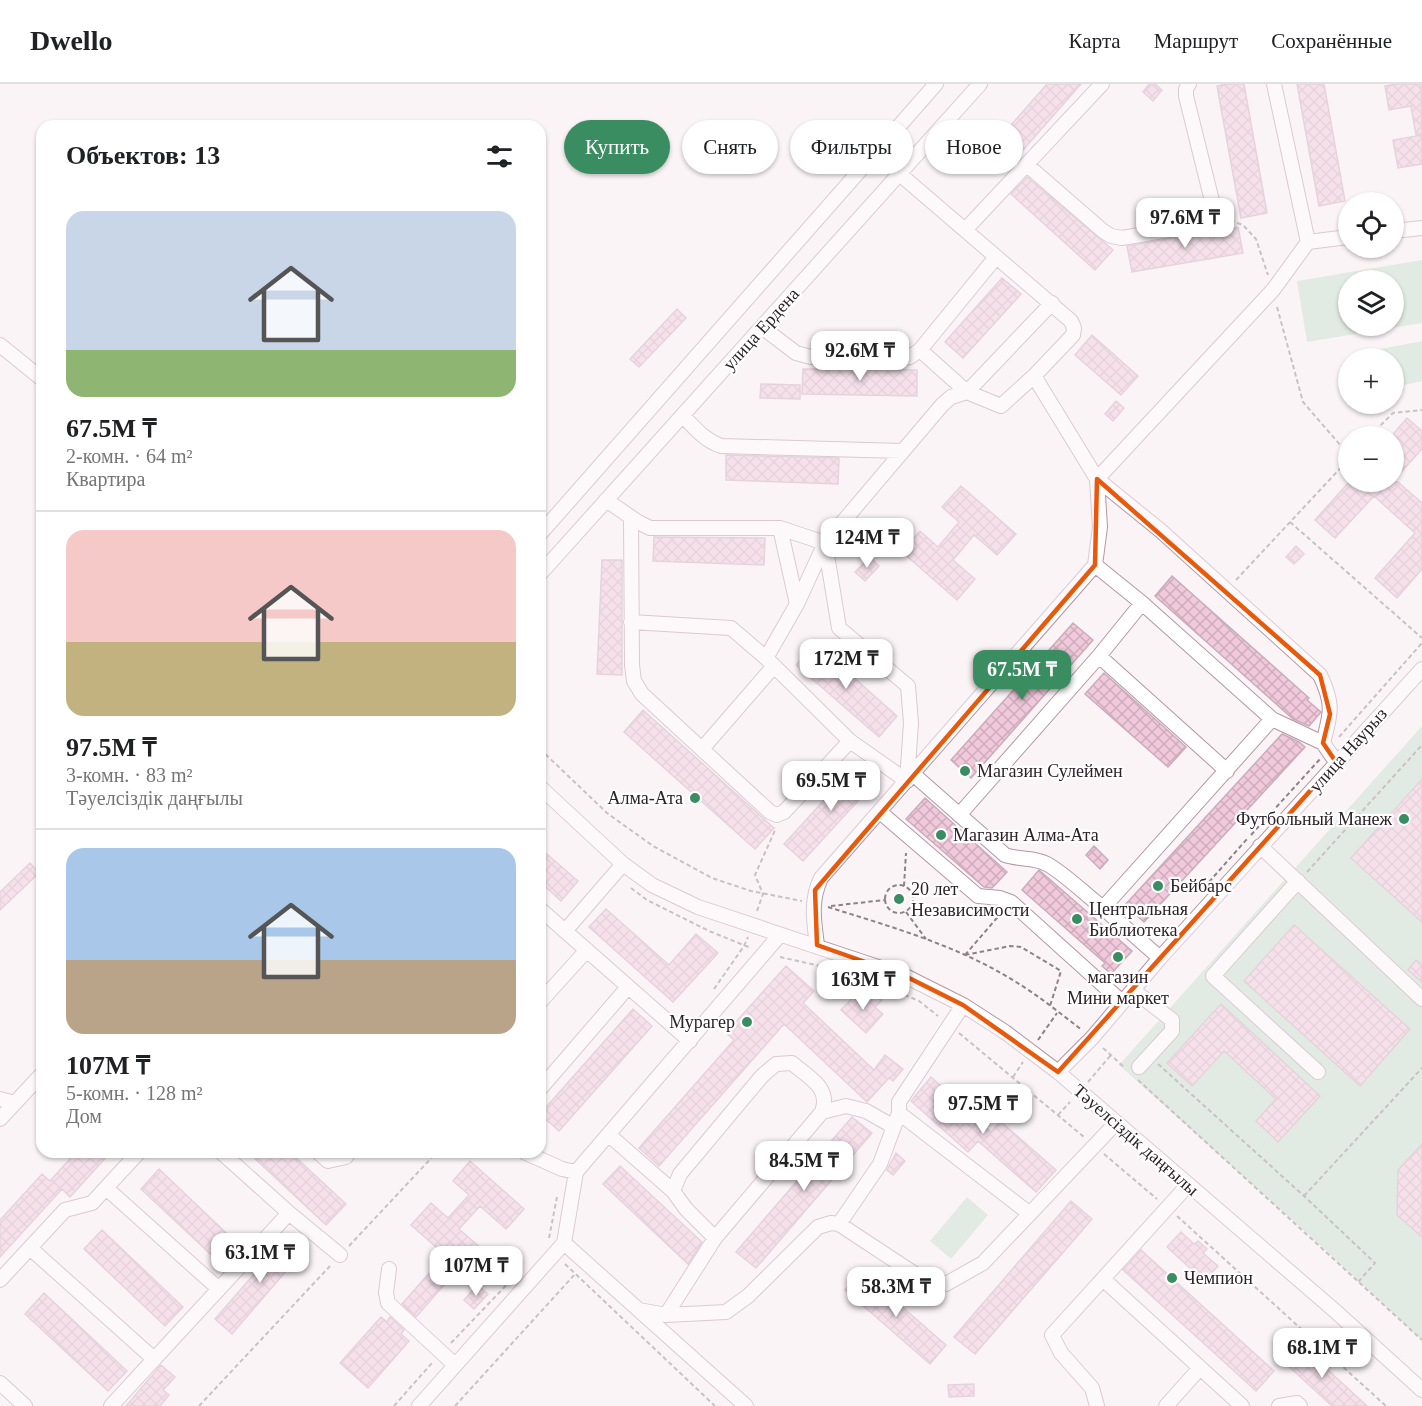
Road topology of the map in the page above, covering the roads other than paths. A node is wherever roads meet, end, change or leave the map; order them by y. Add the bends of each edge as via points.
1 (936, 84) edge
2 (980, 84) edge
3 (1102, 84) edge
4 (1189, 84) edge
5 (1274, 84) edge
6 (903, 120) edge
7 (1027, 165) junction
8 (855, 174) edge
9 (900, 175) junction
10 (1422, 228) edge
11 (965, 230) junction
12 (1404, 230) edge
13 (1338, 238) edge
14 (1308, 242) junction
15 (996, 257) junction
16 (1052, 303) junction
17 (763, 328) junction
18 (0, 345) edge
19 (921, 350) junction
20 (36, 374) edge
21 (1034, 376) junction
22 (967, 392) junction
23 (683, 416) junction
24 (903, 451) junction
25 (1097, 480) junction
26 (606, 500) junction
27 (631, 517) junction
28 (546, 527) edge
29 (780, 528) junction
30 (825, 543) junction
31 (1095, 565) junction
32 (546, 567) edge
33 (1142, 603) junction
34 (797, 604) junction
35 (631, 622) junction
36 (1099, 656) junction
37 (770, 662) junction
38 (1422, 669) edge
39 (1272, 719) junction
40 (850, 741) junction
41 (1326, 747) junction
42 (702, 749) junction
43 (1336, 762) junction
44 (1227, 771) junction
45 (910, 778) junction
46 (546, 793) edge
47 (880, 812) junction
48 (959, 815) junction
49 (1260, 846) junction
50 (619, 869) junction
51 (1298, 881) junction
52 (1103, 909) junction
53 (546, 914) edge
54 (565, 930) junction
55 (779, 936) junction
56 (817, 945) junction
57 (587, 950) junction
58 (1160, 958) junction
59 (628, 987) junction
60 (1132, 990) junction
61 (546, 995) edge
62 (1422, 999) edge
63 (1122, 1002) junction
64 (963, 1005) junction
65 (690, 1041) junction
66 (1058, 1072) junction
67 (1318, 1072) dead end
68 (1135, 1073) road end
69 (36, 1080) edge
70 (546, 1082) edge
71 (0, 1100) edge
72 (15, 1103) junction
73 (822, 1112) junction
74 (899, 1113) junction
75 (0, 1119) edge
76 (1116, 1123) junction
77 (894, 1127) junction
78 (609, 1135) junction
79 (134, 1158) edge
80 (228, 1158) edge
81 (325, 1158) edge
82 (342, 1158) edge
83 (537, 1158) edge
84 (576, 1172) junction
85 (1188, 1185) junction
86 (106, 1188) junction
87 (673, 1191) junction
88 (289, 1213) junction
89 (1030, 1214) junction
90 (838, 1224) junction
91 (715, 1238) junction
92 (564, 1243) junction
93 (30, 1248) junction
94 (340, 1255) road end
95 (388, 1269) dead end
96 (1103, 1279) junction
97 (0, 1280) edge
98 (219, 1289) junction
99 (639, 1310) junction
100 (666, 1315) junction
101 (154, 1359) junction
102 (455, 1365) junction
103 (1200, 1368) junction
104 (0, 1383) edge
105 (1422, 1390) edge
106 (25, 1406) edge
107 (111, 1406) edge
108 (419, 1406) edge
109 (746, 1406) edge
110 (1097, 1406) edge
111 (1166, 1406) edge
112 (1242, 1406) edge
113 (1279, 1406) edge
114 (1300, 1406) edge

1 - 6 street, улица Ердена
2 - 9 street, улица Ердена
3 - 7 street
4 - 7 street via 1186,96 1213,205 1206,221 1122,238 1111,236
5 - 14 street
7 - 11 street
8 - 28 street, улица Ердена
9 - 11 street
9 - 17 street, улица Ердена
10 - 12 street
11 - 15 street
13 - 14 street
14 - 25 street via 1273,290
15 - 16 street
15 - 19 street
16 - 21 street via 1071,321 1073,335
16 - 22 street
17 - 19 street via 796,353 811,357 897,359
17 - 23 street, улица Ердена
18 - 20 street
19 - 22 street
21 - 22 street via 1001,406
21 - 25 street
22 - 24 street via 942,405
23 - 24 street via 702,436 721,446
23 - 26 street, улица Ердена
24 - 30 street
25 - 31 street via 1100,527
25 - 41 street via 1161,531 1320,675 1329,695
26 - 27 street
26 - 32 street, улица Ердена
27 - 29 street via 650,528
27 - 35 street
29 - 30 street
29 - 34 street
30 - 34 street
30 - 45 street via 838,628 908,687
31 - 33 street
31 - 45 street
33 - 36 street
33 - 39 street
34 - 37 street
35 - 37 street via 731,628
35 - 42 street via 634,681 642,694
36 - 44 street
36 - 48 street
37 - 40 street
37 - 42 street
38 - 43 street, улица Наурыз
39 - 41 street
39 - 44 street
40 - 42 street via 777,815
40 - 45 street
41 - 43 street
43 - 49 street, улица Наурыз
44 - 52 street
45 - 47 street
45 - 48 street
46 - 50 street, Тәуелсіздік даңғылы
47 - 56 street via 821,878 815,890 812,903
47 - 63 street via 978,896 1011,902
48 - 52 street via 1005,855 1047,864
49 - 51 street
49 - 58 street, улица Наурыз
50 - 54 street
50 - 55 street, Тәуелсіздік даңғылы via 698,907
51 - 62 street
51 - 67 street via 1213,976
52 - 58 street
53 - 54 street
54 - 57 street
55 - 56 street, Тәуелсіздік даңғылы
55 - 65 street
56 - 64 street, Тәуелсіздік даңғылы via 905,976
57 - 59 street
57 - 61 street
58 - 60 street, улица Наурыз
59 - 65 street
59 - 70 street
60 - 63 street, улица Наурыз
60 - 68 street via 1172,1020 1172,1031
63 - 66 street, улица Наурыз
64 - 66 street, Тәуелсіздік даңғылы
64 - 74 street via 899,1102
65 - 78 street
66 - 76 street, Тәуелсіздік даңғылы
69 - 72 street
71 - 72 street
72 - 75 street
73 - 77 street via 846,1106 866,1111
73 - 87 street via 826,1101 822,1089 792,1063 776,1064 680,1174
73 - 91 street
74 - 77 street
74 - 89 street
76 - 85 street, Тәуелсіздік даңғылы
76 - 89 street
77 - 90 street via 880,1164
78 - 84 street
78 - 87 street
79 - 86 street
80 - 88 street
81 - 82 street via 328,1161
83 - 84 street
84 - 92 street
85 - 96 street
85 - 105 street, Тәуелсіздік даңғылы
86 - 93 street via 92,1203 65,1210
86 - 98 street
87 - 91 street
88 - 94 street
88 - 98 street
89 - 90 street via 983,1263 946,1284 921,1278
90 - 100 street via 818,1227 748,1296 726,1312
91 - 100 street
92 - 99 street
92 - 102 street
93 - 97 street
93 - 101 street
95 - 102 street via 388,1303
96 - 103 street
96 - 110 street via 1052,1335 1061,1353 1092,1388
98 - 101 street
99 - 100 street
99 - 109 street
101 - 107 street
102 - 108 street
103 - 111 street
103 - 112 street
104 - 106 street
113 - 114 street

